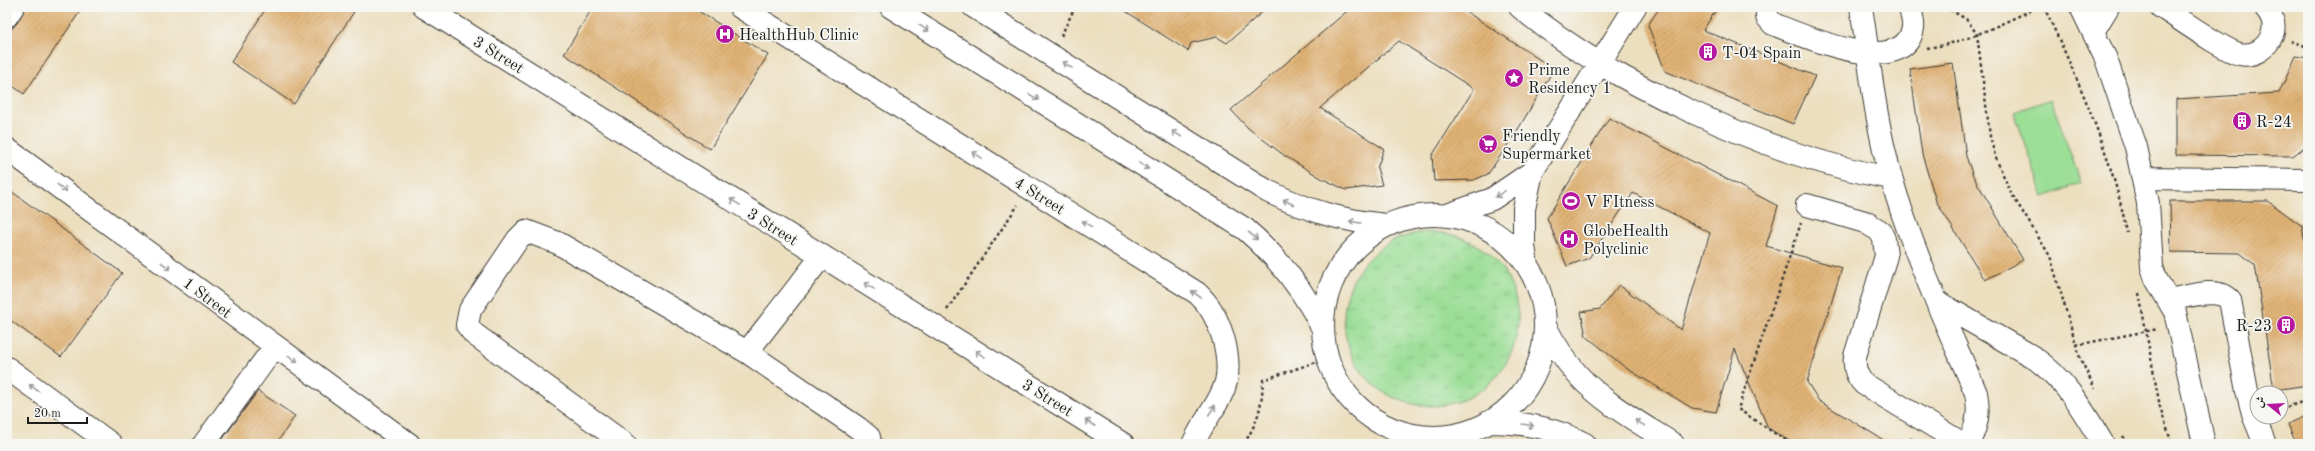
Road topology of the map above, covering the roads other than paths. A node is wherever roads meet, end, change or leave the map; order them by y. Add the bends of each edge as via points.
1 (13, 7) edge
2 (424, 7) edge
3 (740, 7) edge
4 (891, 7) edge
5 (974, 7) edge
6 (1520, 7) edge
7 (1635, 7) edge
8 (1767, 7) edge
9 (1860, 7) edge
10 (1910, 7) edge
11 (2081, 7) edge
12 (2108, 7) edge
13 (2161, 7) edge
14 (2265, 7) edge
15 (7, 16) edge
16 (2094, 30) junction
17 (1868, 53) junction
18 (1599, 64) junction
19 (7, 135) edge
20 (7, 149) edge
21 (1532, 172) junction
22 (41, 173) junction
23 (1891, 178) junction
24 (2144, 178) junction
25 (2308, 180) edge
26 (1807, 205) road end
27 (1447, 215) junction
28 (1386, 225) junction
29 (822, 256) junction
30 (1527, 265) junction
31 (2170, 300) junction
32 (1939, 303) junction
33 (1545, 326) junction
34 (1323, 329) junction
35 (275, 346) junction
36 (747, 352) junction
37 (7, 368) edge
38 (1489, 422) junction
39 (111, 444) edge
40 (204, 444) edge
41 (409, 444) edge
42 (625, 444) edge
43 (870, 444) edge
44 (1123, 444) edge
45 (1193, 444) edge
46 (1585, 444) edge
47 (1673, 444) edge
48 (1963, 444) edge
49 (1968, 444) edge
50 (2103, 444) edge
51 (2204, 444) edge
52 (2265, 444) edge

1 - 15 street
29 -> 2 street, 3 Street
45 -> 3 street, 4 Street via 1200,427 1223,392 1227,381 1228,357 1218,319 1197,293
4 -> 34 street via 1245,229 1269,250 1298,284
28 -> 5 street via 1325,216 1267,191
6 - 18 street via 1557,37
7 - 18 street
8 - 17 street via 1767,17 1773,24 1835,47
9 - 17 street
10 - 17 street via 1913,26 1909,40 1898,49
11 - 16 street
12 - 16 street
13 - 14 street via 2232,51 2248,55 2263,48 2272,34 2273,20
16 - 24 street via 2118,88
17 - 23 street via 1876,113
18 - 21 street
18 - 23 street via 1679,105 1761,142 1826,164
19 - 22 street
20 - 22 street, 1 Street
21 -> 27 street via 1492,199
21 - 30 street via 1527,190 1524,221
22 -> 35 street, 1 Street
23 - 32 street via 1914,244
24 - 25 street
24 - 31 street via 2152,267
26 - 48 street via 1865,222 1880,231 1884,239 1886,256 1855,356 1855,372 1859,379
27 - 28 street via 1426,214
27 - 30 street via 1470,220 1492,231 1512,246
28 - 34 street via 1364,239 1346,257 1333,279 1325,304
29 - 36 street
44 -> 29 street, 3 Street
30 - 33 street via 1541,297
31 - 51 street
31 - 52 street via 2217,293 2227,296 2230,300 2247,391
32 - 49 street via 1979,405 1976,428
32 - 50 street via 2046,366 2079,402
33 - 38 street via 1541,354 1530,381 1512,404
47 -> 33 street via 1591,388 1565,359
34 - 38 street via 1333,373 1349,399 1372,419 1400,432 1438,436 1461,434
35 - 40 street
35 -> 41 street, 1 Street
36 - 42 street via 558,243 533,232 524,233 470,310 467,325 474,334
36 - 43 street via 858,428 869,437
39 -> 37 street
38 -> 46 street via 1538,426

